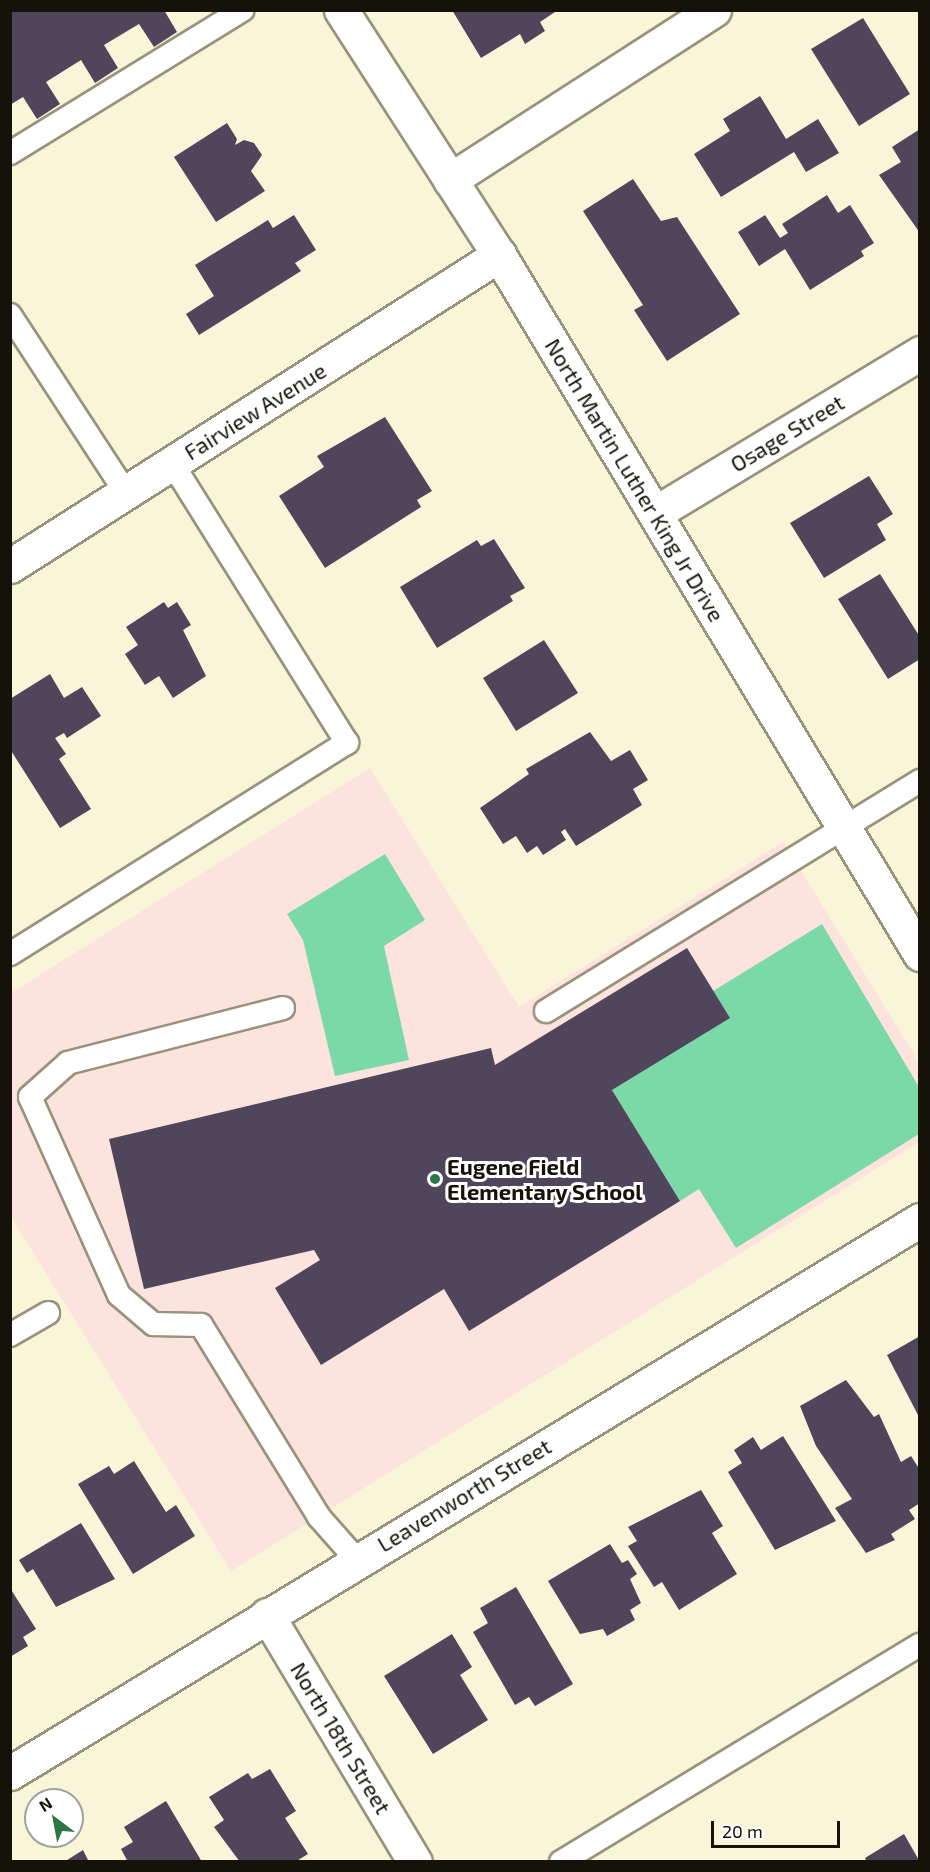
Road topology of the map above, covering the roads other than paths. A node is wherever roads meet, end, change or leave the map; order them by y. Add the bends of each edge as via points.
1 (242, 10) edge
2 (341, 10) edge
3 (714, 10) edge
4 (10, 153) edge
5 (450, 180) junction
6 (499, 255) junction
7 (10, 315) edge
8 (920, 353) edge
9 (172, 463) junction
10 (126, 493) junction
11 (655, 513) junction
12 (10, 566) edge
13 (920, 781) edge
14 (843, 827) junction
15 (10, 954) edge
16 (920, 954) edge
17 (283, 1008) dead end
18 (546, 1011) dead end
19 (920, 1220) edge
20 (48, 1313) dead end
21 (10, 1335) edge
22 (357, 1560) junction
23 (267, 1615) junction
24 (920, 1646) edge
25 (10, 1773) edge
26 (415, 1862) edge
27 (561, 1862) edge

1 - 4 lane
2 - 5 street, North Martin Luther King Jr Drive
3 - 5 street
5 - 6 street, North Martin Luther King Jr Drive
6 - 9 street, Fairview Avenue
6 - 11 street, North Martin Luther King Jr Drive
7 - 10 lane
8 - 11 street, Osage Street
9 - 10 street, Fairview Avenue
9 - 15 lane via 347,743
10 - 12 street, Fairview Avenue
11 - 14 street, North Martin Luther King Jr Drive
13 - 14 lane
14 - 16 street, North Martin Luther King Jr Drive
14 - 18 lane
17 - 22 lane via 68,1063 30,1096 119,1295 153,1324 201,1325 319,1517
19 - 22 street, Leavenworth Street
20 - 21 lane
22 - 23 street, Leavenworth Street
23 - 25 street, Leavenworth Street
23 - 26 street, North 18th Street
24 - 27 lane

